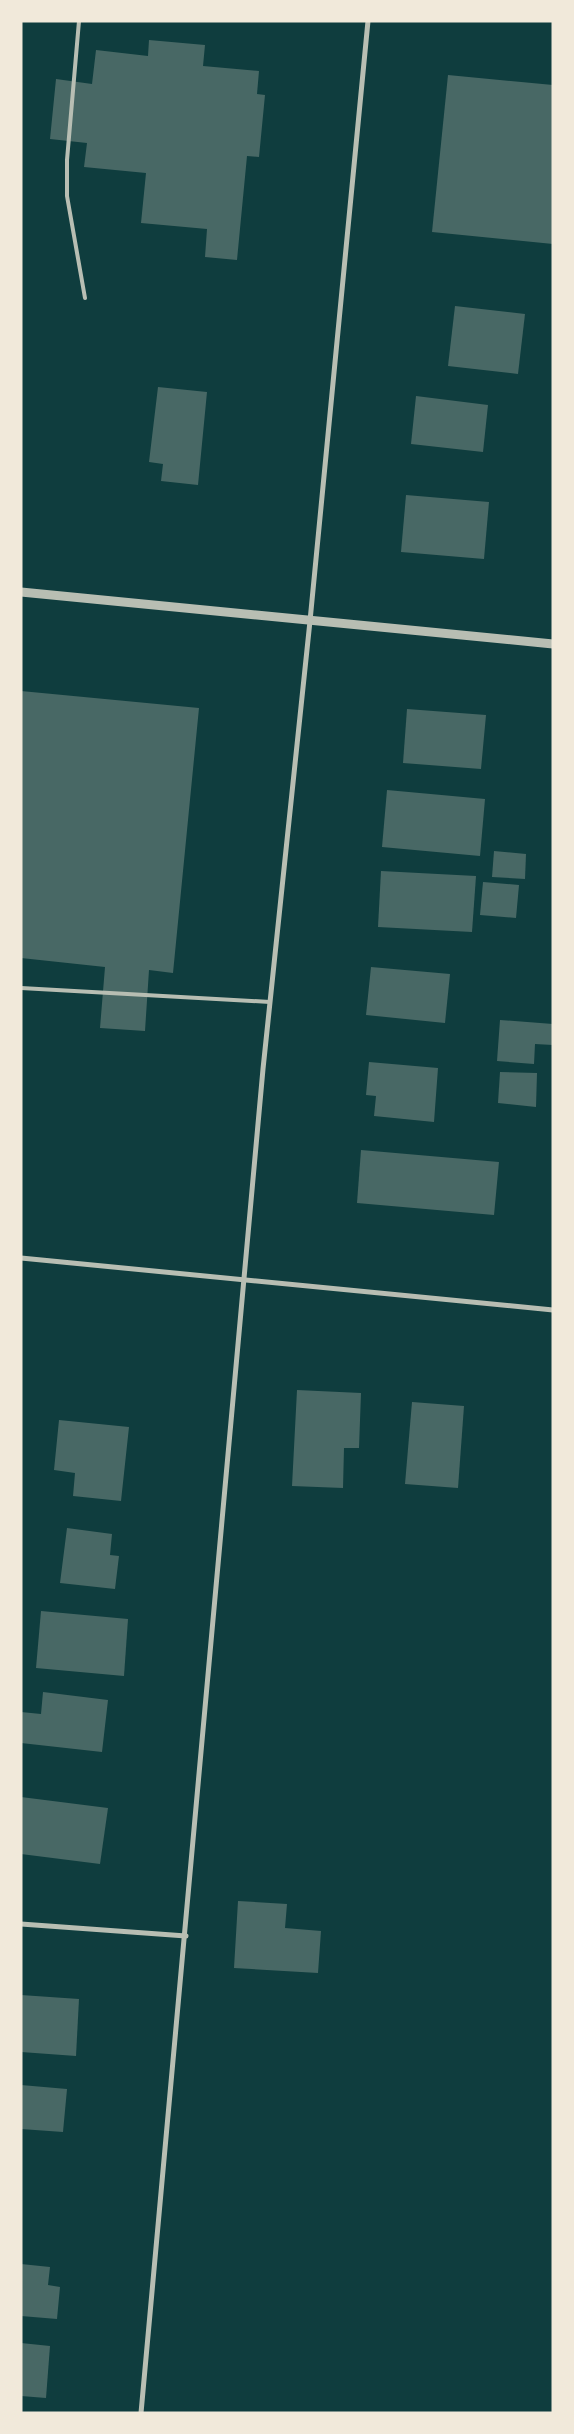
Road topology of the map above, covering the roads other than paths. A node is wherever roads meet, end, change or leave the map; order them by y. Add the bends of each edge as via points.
1 (79, 21) edge
2 (368, 21) edge
3 (85, 298) dead end
4 (21, 592) edge
5 (310, 622) junction
6 (553, 644) edge
7 (21, 988) edge
8 (270, 1002) junction
9 (21, 1258) edge
10 (244, 1279) junction
11 (553, 1310) edge
12 (21, 1924) edge
13 (186, 1936) junction
14 (141, 2413) edge

1 - 3 lane via 67,196
2 - 5 street
4 - 5 street
5 - 6 street
5 - 8 street
7 - 8 lane
8 - 10 street
9 - 10 street
10 - 11 street
10 - 13 street
12 - 13 street
13 - 14 street

